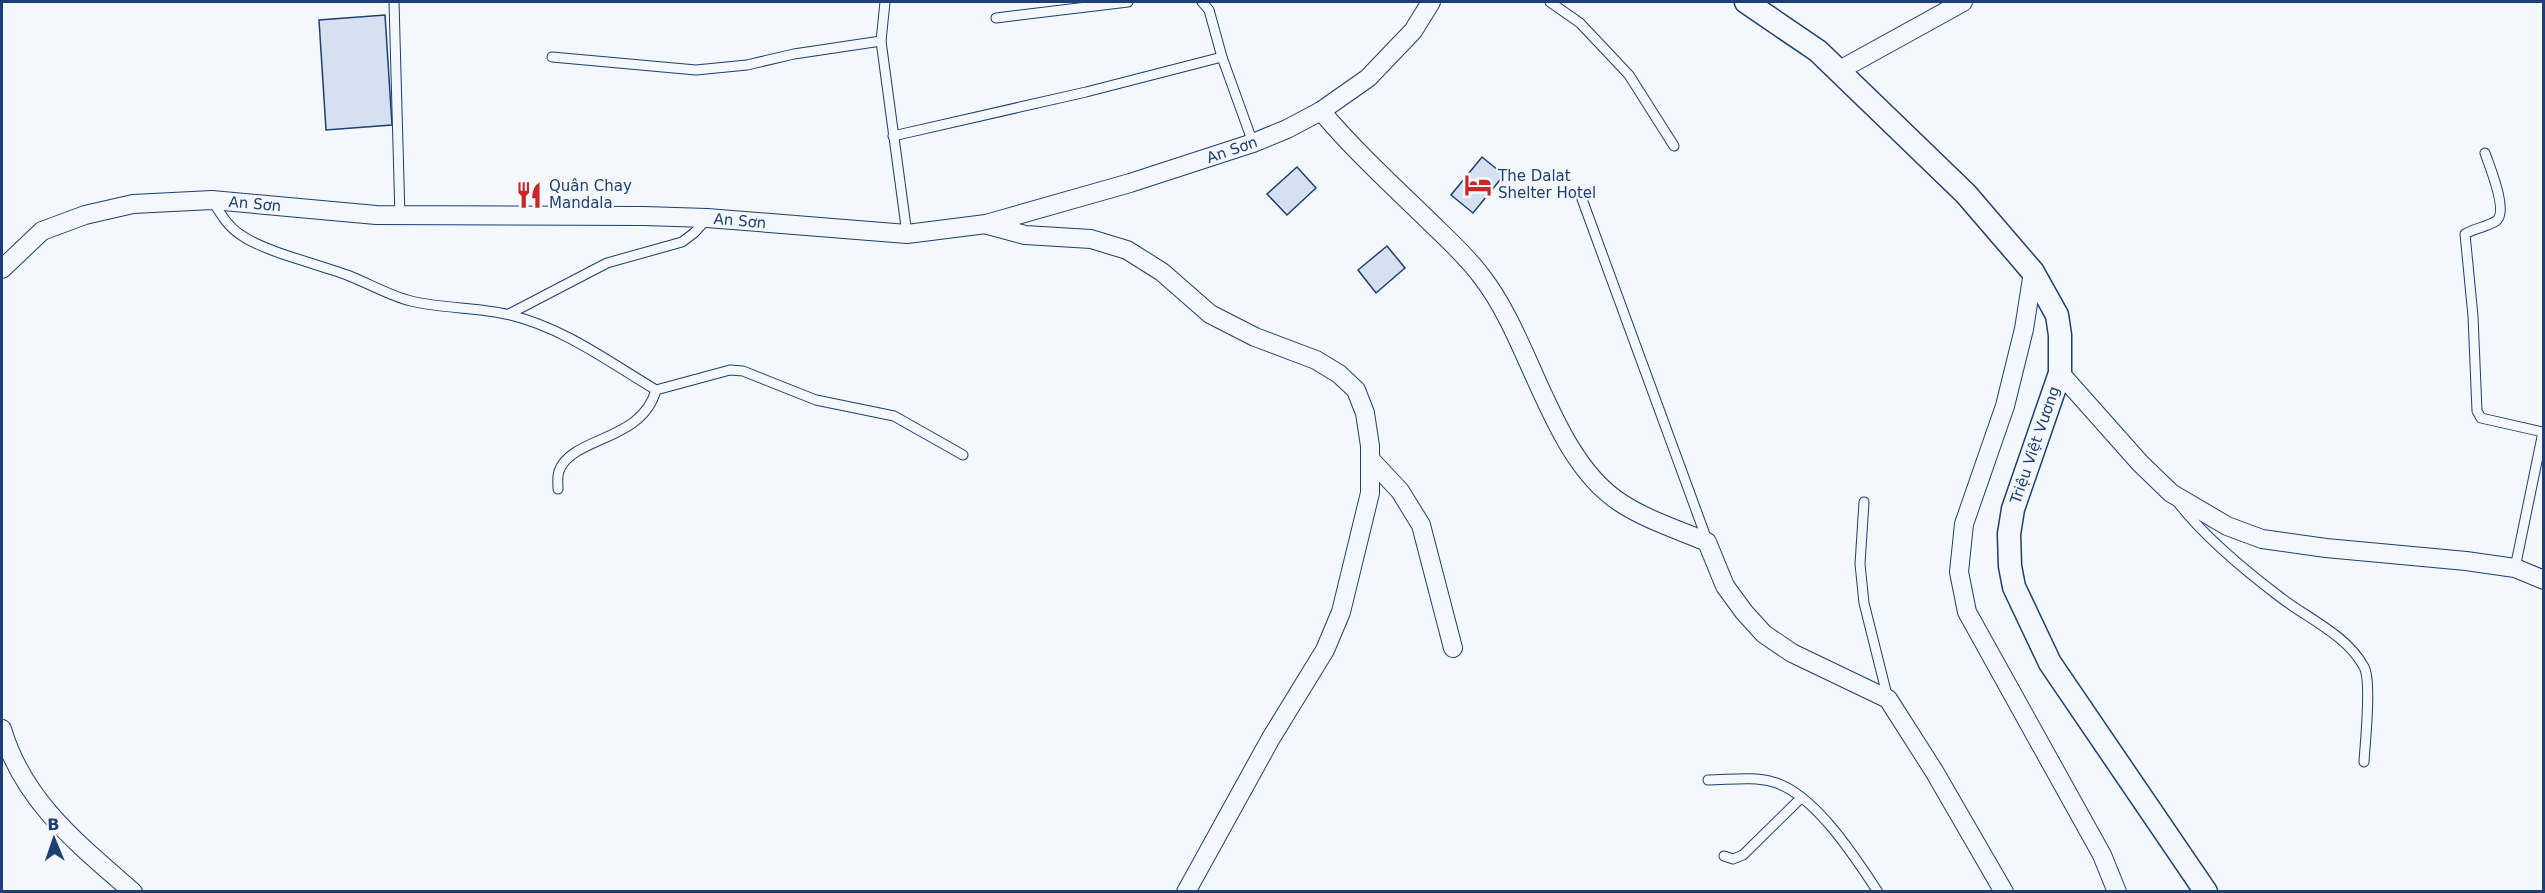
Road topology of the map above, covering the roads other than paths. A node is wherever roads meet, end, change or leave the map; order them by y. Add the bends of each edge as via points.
1 (394, 2) edge
2 (885, 2) edge
3 (1128, 2) edge
4 (1203, 2) edge
5 (1431, 2) edge
6 (1550, 2) edge
7 (1746, 2) edge
8 (1963, 2) edge
9 (996, 18) dead end
10 (881, 41) junction
11 (552, 57) dead end
12 (1222, 57) junction
13 (1838, 71) junction
14 (1321, 111) junction
15 (893, 136) junction
16 (1253, 144) junction
17 (1674, 146) dead end
18 (2485, 153) dead end
19 (1582, 199) dead end
20 (212, 200) junction
21 (400, 217) junction
22 (707, 218) junction
23 (987, 224) junction
24 (907, 234) junction
25 (2, 269) edge
26 (2033, 272) junction
27 (509, 314) junction
28 (2060, 373) junction
29 (656, 390) junction
30 (2543, 432) edge
31 (963, 455) dead end
32 (1371, 460) junction
33 (558, 489) dead end
34 (2170, 493) junction
35 (1864, 502) dead end
36 (1707, 543) junction
37 (2515, 568) junction
38 (2544, 580) edge
39 (1453, 648) dead end
40 (1888, 699) junction
41 (2, 729) edge
42 (2364, 762) dead end
43 (1708, 780) dead end
44 (1801, 798) junction
45 (1724, 856) dead end
46 (133, 891) edge
47 (1186, 891) edge
48 (1878, 891) edge
49 (2004, 891) edge
50 (2117, 891) edge
51 (2206, 891) edge

1 - 21 lane
2 - 10 lane
3 - 9 lane
4 - 12 lane via 1209,10
5 - 14 street, An Sơn via 1413,31 1368,78
6 - 17 lane via 1580,23 1629,75
7 - 13 street, Triệu Việt Vương via 1818,51
8 - 13 street
10 - 11 lane via 696,70
10 - 15 lane
12 - 15 lane
12 - 16 lane
13 - 26 street, Triệu Việt Vương via 1966,194
14 - 16 street, An Sơn
14 - 36 street via 1484,278 1569,445 1600,486 1620,503
15 - 24 lane
16 - 23 street, An Sơn
18 - 30 lane via 2501,212 2496,220 2465,234 2477,411 2481,418
19 - 36 lane
20 - 21 street, An Sơn
20 - 25 street, An Sơn via 133,204 85,215 42,231
20 - 27 lane via 240,235 264,246 408,300
21 - 22 street, An Sơn
22 - 24 street, An Sơn
22 - 27 lane via 682,242 607,263
23 - 24 street, An Sơn
23 - 32 street via 1025,235 1091,239 1127,250 1162,272 1210,314 1339,374 1356,390 1365,413
26 - 28 street, Triệu Việt Vương via 2056,315
26 - 50 street via 2005,406 1964,525 1959,572 1967,612 2102,855
27 - 29 lane via 570,337
28 - 34 street
28 - 51 street, Triệu Việt Vương via 2013,508 2008,549 2014,587 2050,663
29 - 31 lane via 730,370 743,371 816,400 894,416
29 - 33 lane via 652,403 632,424 566,462 560,469
30 - 37 lane
32 - 39 street via 1400,491 1421,525
32 - 47 street via 1370,493 1333,633
34 - 37 street via 2227,526 2262,539
34 - 42 lane via 2240,565 2337,638 2365,668
35 - 40 lane via 1860,564 1864,603
36 - 40 street via 1725,586 1764,634 1792,653
37 - 38 street
40 - 49 street
41 - 46 street via 18,773 35,796 79,845
43 - 44 lane via 1762,779
44 - 45 lane via 1743,855 1733,859
44 - 48 lane via 1819,813

